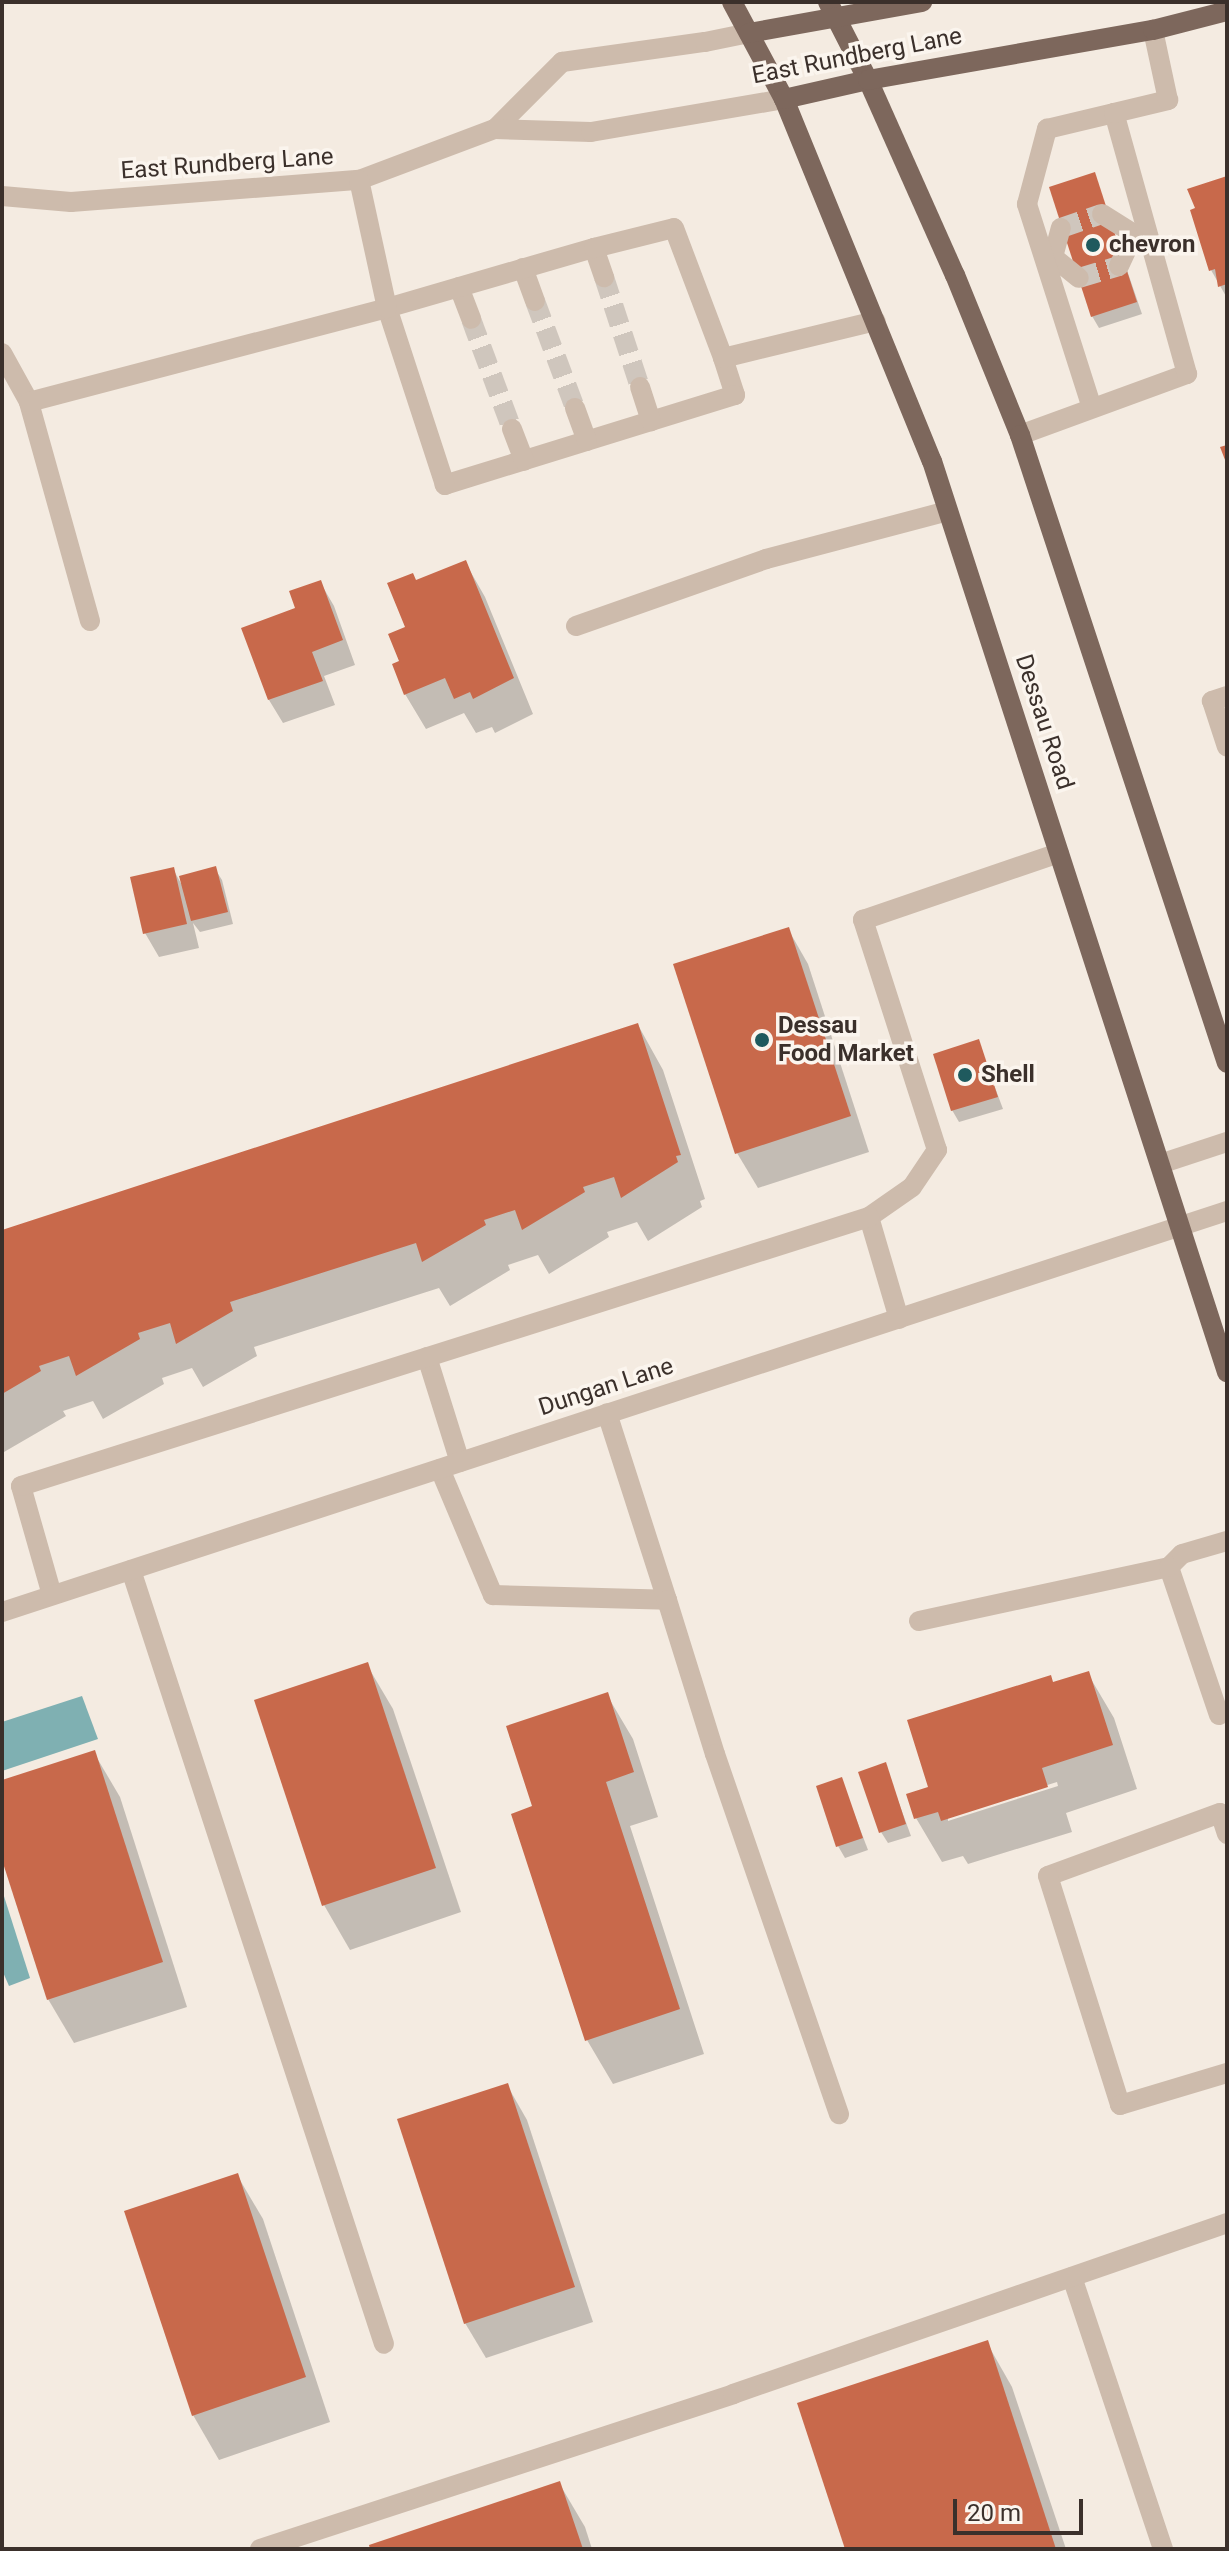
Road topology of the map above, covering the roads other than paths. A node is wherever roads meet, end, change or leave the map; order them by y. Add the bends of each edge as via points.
1 (732, 2) edge
2 (922, 2) edge
3 (833, 11) edge
4 (1227, 11) edge
5 (1153, 30) junction
6 (749, 33) junction
7 (868, 80) junction
8 (784, 99) junction
9 (1114, 113) junction
10 (495, 129) junction
11 (359, 180) junction
12 (2, 196) edge
13 (1102, 214) tunnel mouth
14 (1061, 228) dead end
15 (1140, 232) junction
16 (594, 248) junction
17 (1048, 259) junction
18 (1119, 266) tunnel mouth
19 (523, 268) junction
20 (604, 277) tunnel mouth
21 (1079, 278) dead end
22 (459, 287) junction
23 (535, 301) tunnel mouth
24 (387, 308) junction
25 (471, 319) tunnel mouth
26 (876, 321) junction
27 (2, 353) edge
28 (723, 358) junction
29 (640, 387) tunnel mouth
30 (29, 402) junction
31 (575, 408) tunnel mouth
32 (1092, 408) junction
33 (651, 421) junction
34 (512, 429) tunnel mouth
35 (1020, 435) junction
36 (587, 441) junction
37 (524, 461) junction
38 (948, 511) junction
39 (90, 621) dead end
40 (576, 626) dead end
41 (1227, 696) edge
42 (1227, 747) edge
43 (1059, 853) junction
44 (1227, 1063) edge
45 (1227, 1142) edge
46 (1160, 1164) junction
47 (1227, 1211) edge
48 (869, 1217) junction
49 (1180, 1227) junction
50 (899, 1319) junction
51 (427, 1357) junction
52 (1227, 1372) edge
53 (607, 1413) junction
54 (450, 1465) junction
55 (1227, 1541) edge
56 (1169, 1567) junction
57 (131, 1570) junction
58 (52, 1595) junction
59 (667, 1600) junction
60 (2, 1612) edge
61 (919, 1621) dead end
62 (1219, 1715) dead end
63 (1227, 1834) edge
64 (1227, 2073) edge
65 (839, 2114) dead end
66 (1227, 2223) edge
67 (1072, 2277) junction
68 (384, 2344) dead end
69 (260, 2549) edge
70 (1163, 2549) edge

1 - 6 main road, Dessau Road
2 - 3 main road, East Rundberg Lane
3 - 6 main road, East Rundberg Lane
3 - 7 main road
4 - 5 main road, East Rundberg Lane
5 - 7 main road, East Rundberg Lane
5 - 9 street via 1168,100
6 - 8 main road, Dessau Road
6 - 10 street, East Rundberg Lane via 562,62
7 - 8 main road, East Rundberg Lane
7 - 35 main road
8 - 10 street, East Rundberg Lane via 591,132
8 - 26 main road, Dessau Road
9 - 15 street
9 - 17 street via 1047,129 1027,204
10 - 11 street, East Rundberg Lane
11 - 12 street, East Rundberg Lane via 71,202
11 - 24 street
13 - 15 street
14 - 17 street
15 - 18 street
15 - 32 street via 1187,374
16 - 19 street
16 - 20 street
16 - 28 street via 674,228
17 - 21 street
17 - 32 street
19 - 22 street
19 - 23 street
22 - 24 street
22 - 25 street
24 - 30 street
24 - 37 street via 445,485
26 - 28 street
26 - 38 main road, Dessau Road
27 - 30 street
28 - 33 street via 735,395
29 - 33 street
30 - 39 street
31 - 36 street
32 - 35 street
33 - 36 street
34 - 37 street
35 - 44 main road
36 - 37 street
38 - 40 street via 766,559
38 - 43 main road, Dessau Road
41 - 42 street via 1212,701
43 - 46 main road, Dessau Road
43 - 48 street via 863,920 937,1150 912,1187
45 - 46 street
46 - 49 main road, Dessau Road
47 - 49 street, Dungan Lane
48 - 50 street
48 - 51 street
49 - 50 street, Dungan Lane
49 - 52 main road, Dessau Road
50 - 53 street, Dungan Lane
51 - 54 street
51 - 58 street via 21,1486
53 - 54 street, Dungan Lane
53 - 59 street
54 - 57 street, Dungan Lane
54 - 59 street via 493,1595
55 - 56 street via 1182,1554
56 - 61 street
56 - 62 street
57 - 58 street, Dungan Lane
57 - 68 street
58 - 60 street, Dungan Lane
59 - 65 street
63 - 64 street via 1220,1813 1048,1876 1120,2105
66 - 67 street
67 - 69 street
67 - 70 street

